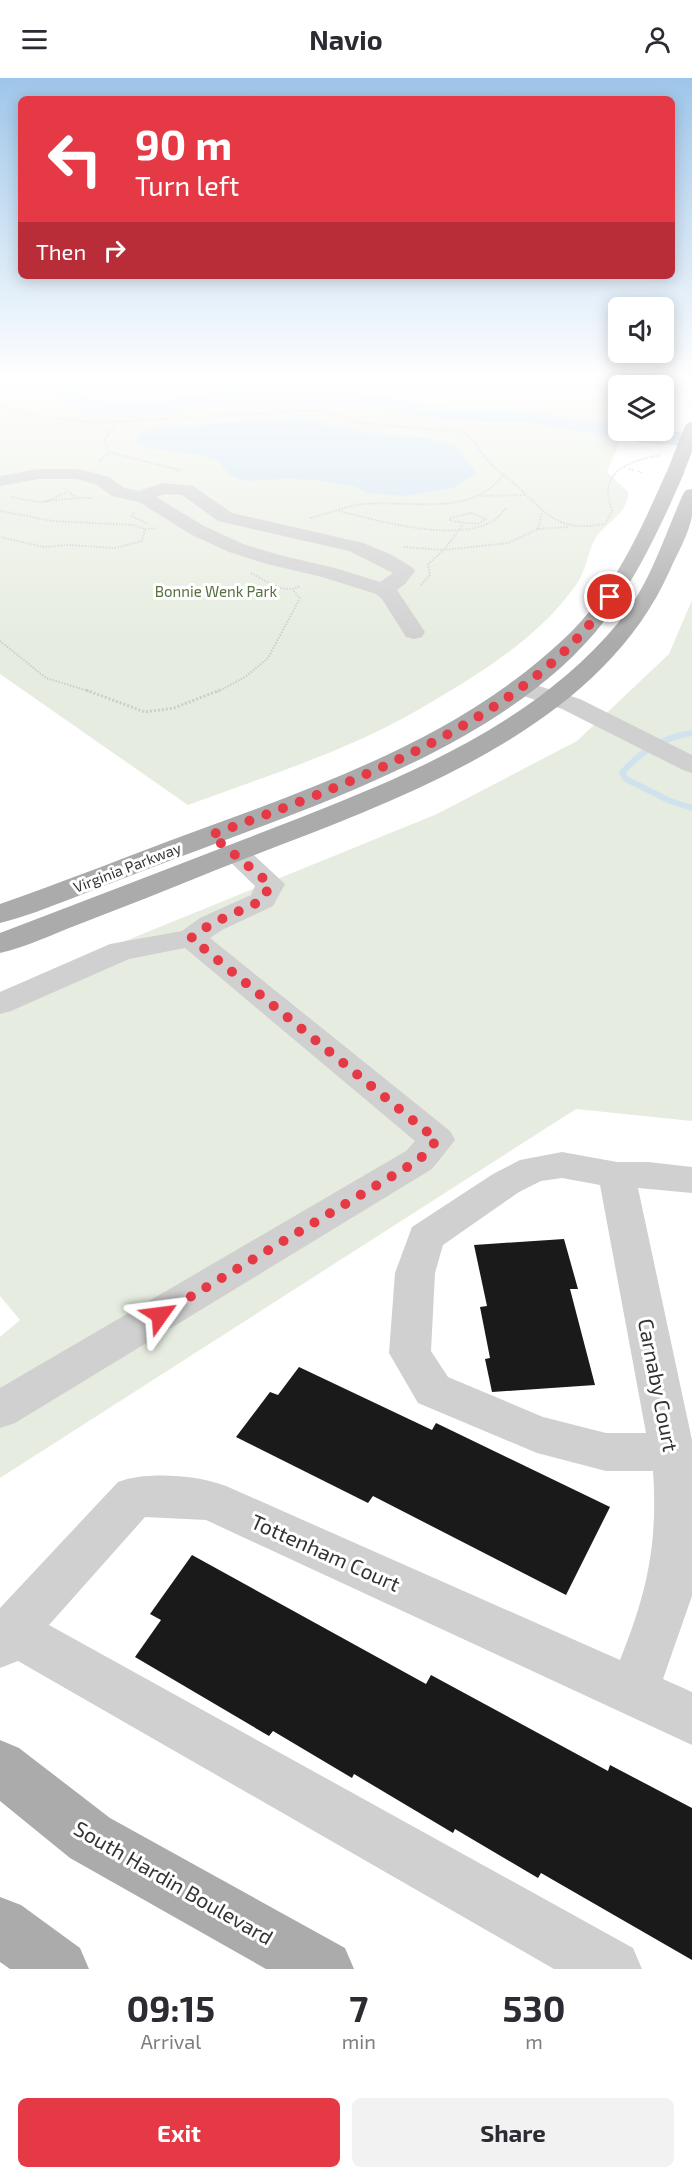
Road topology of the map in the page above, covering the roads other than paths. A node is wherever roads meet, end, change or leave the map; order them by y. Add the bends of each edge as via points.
1 (677, 467) edge
2 (0, 481) edge
3 (692, 494) edge
4 (145, 498) junction
5 (269, 528) junction
6 (236, 548) junction
7 (383, 590) junction
8 (414, 632) dead end
9 (520, 687) junction
10 (555, 698) junction
11 (689, 763) edge
12 (223, 844) junction
13 (0, 914) edge
14 (191, 938) junction
15 (0, 944) edge
16 (0, 1004) edge
17 (633, 1175) junction
18 (692, 1180) edge
19 (0, 1410) edge
20 (672, 1452) junction
21 (6, 1638) edge
22 (633, 1690) junction
23 (692, 1719) edge
24 (0, 1767) edge
25 (0, 1926) edge
26 (59, 1969) edge
27 (324, 1969) edge
28 (612, 1969) edge

1 - 9 main road, Virginia Parkway, bridge via 627,570 603,608 561,654
2 - 4 street via 39,474 78,474 103,481 118,492
3 - 10 main road, Virginia Parkway via 642,606 607,650
4 - 5 street via 150,491 163,488 187,490 225,517
4 - 6 street via 197,530
5 - 6 street
5 - 7 street via 350,545 405,571
6 - 7 street
7 - 8 street
9 - 10 street
9 - 12 main road, Virginia Parkway via 452,731 391,763 289,807
10 - 11 street
10 - 12 main road, Virginia Parkway via 477,746 393,789
12 - 13 main road, Virginia Parkway
12 - 14 street via 270,884 263,900 211,924
12 - 15 main road, Virginia Parkway
14 - 16 street via 121,951
14 - 19 street via 437,1140 419,1160
17 - 18 street
17 - 20 street, Carnaby Court
17 - 20 street via 562,1165 533,1169 426,1237 415,1273 410,1353 434,1390 537,1434 606,1452
20 - 22 street, Carnaby Court via 678,1496 677,1556 662,1618
21 - 22 street, Tottenham Court via 134,1496 210,1500
21 - 28 street
22 - 23 street, Tottenham Court
24 - 27 main road, South Hardin Boulevard via 90,1838
25 - 26 main road

